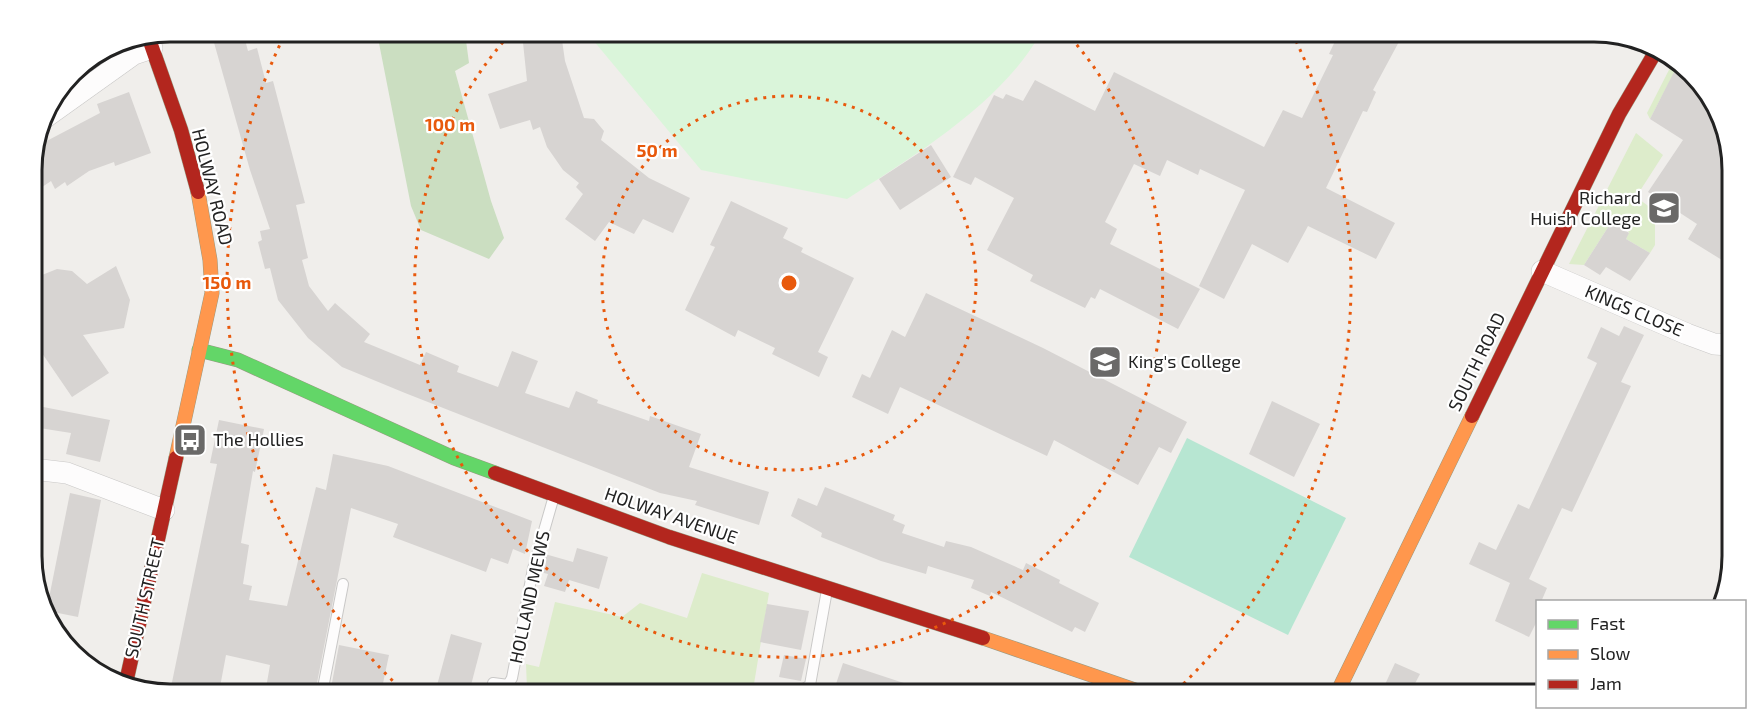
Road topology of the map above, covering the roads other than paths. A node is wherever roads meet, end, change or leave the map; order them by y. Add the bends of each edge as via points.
1 (150, 43) edge
2 (148, 44) edge
3 (1653, 57) edge
4 (58, 109) edge
5 (1542, 272) junction
6 (1722, 345) edge
7 (199, 350) junction
8 (42, 469) edge
9 (554, 495) junction
10 (165, 510) junction
11 (343, 584) dead end
12 (828, 587) junction
13 (127, 676) edge
14 (493, 683) dead end
15 (324, 684) edge
16 (500, 684) edge
17 (509, 684) edge
18 (810, 684) edge
19 (1119, 684) edge
20 (1341, 684) edge

1 - 7 street, HOLWAY ROAD via 188,152 207,228 212,293
2 - 4 street
3 - 5 street, SOUTH ROAD via 1619,114
5 - 6 street, KINGS CLOSE via 1687,334
5 - 20 street, SOUTH ROAD
7 - 9 street, HOLWAY AVENUE via 238,360 454,458
7 - 10 street, SOUTH STREET
8 - 10 street via 67,473
9 - 12 street, HOLWAY AVENUE via 669,537
9 - 17 lane, HOLLAND MEWS via 532,569
10 - 13 street, SOUTH STREET
11 - 15 lane
12 - 18 lane
12 - 19 street, HOLWAY AVENUE
14 - 16 lane, HOLLAND MEWS

